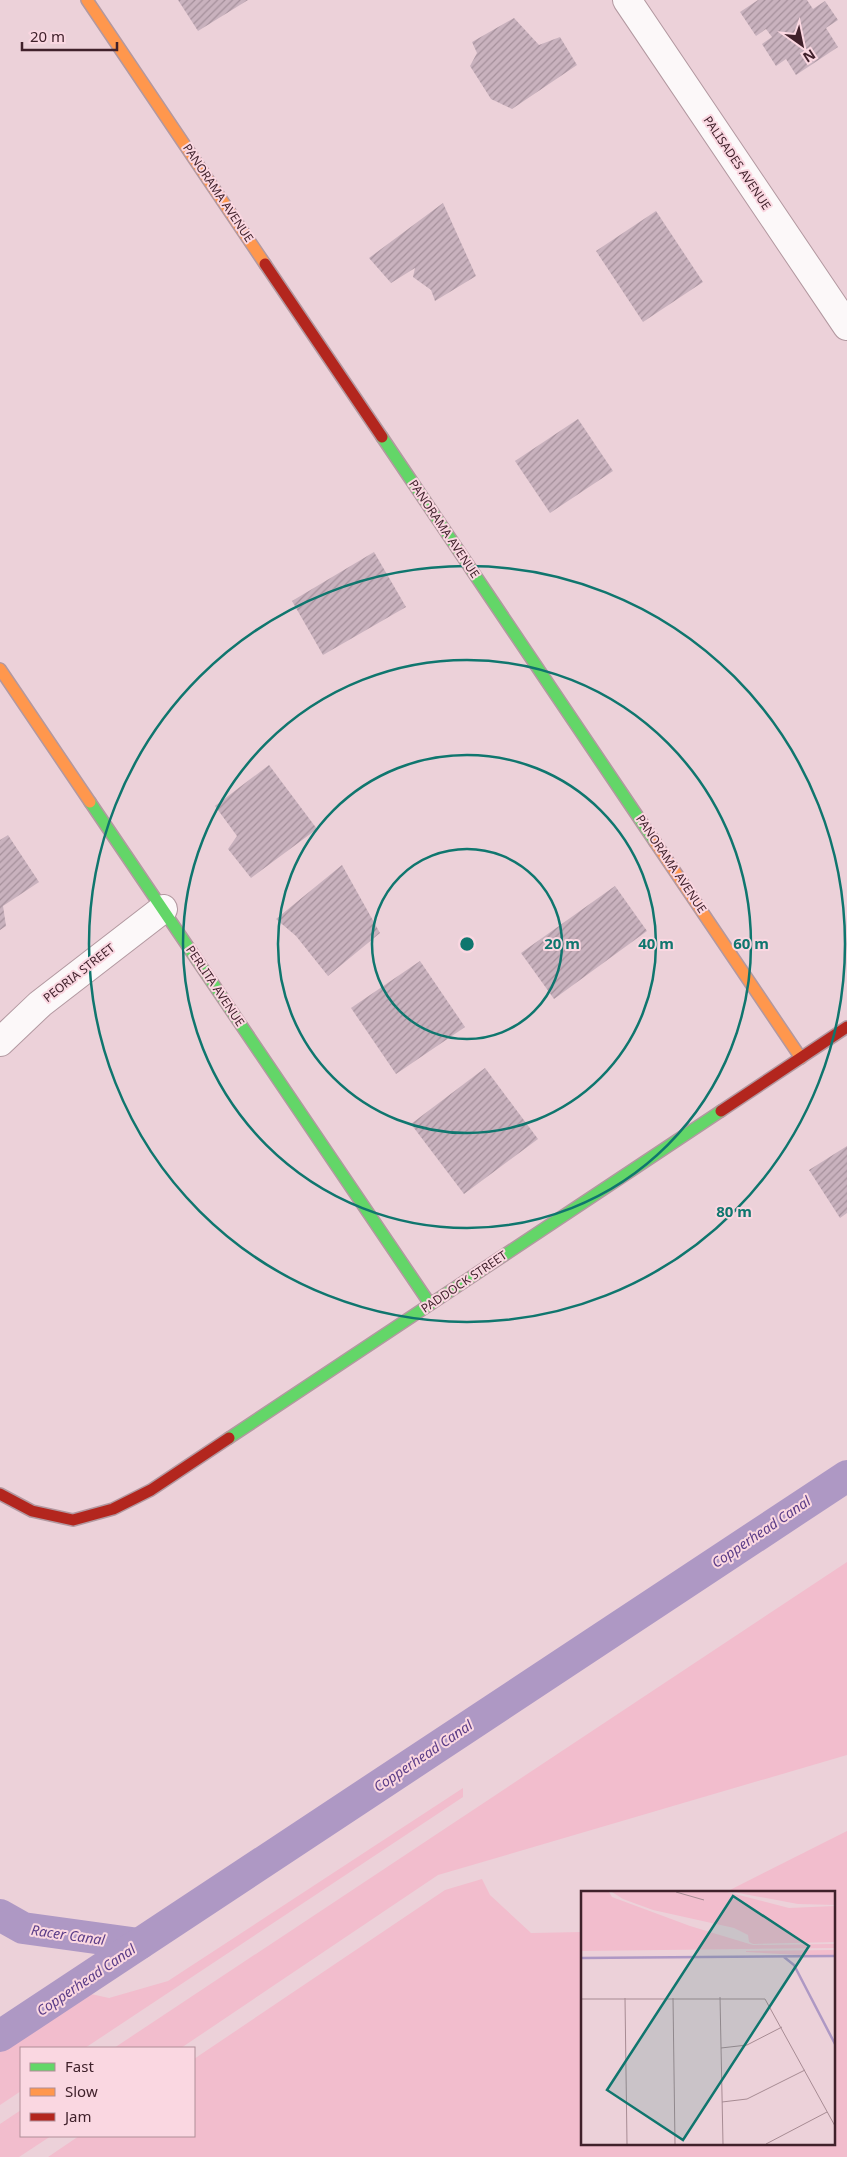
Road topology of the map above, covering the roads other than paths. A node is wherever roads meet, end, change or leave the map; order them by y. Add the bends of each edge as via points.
1 (87, 0) edge
2 (627, 0) edge
3 (847, 326) edge
4 (0, 668) edge
5 (163, 909) junction
6 (847, 1027) edge
7 (0, 1042) edge
8 (800, 1058) junction
9 (430, 1304) junction
10 (0, 1494) edge

1 - 8 street, PANORAMA AVENUE
2 - 3 street, PALISADES AVENUE
4 - 5 street, PERLITA AVENUE
5 - 7 street, PEORIA STREET via 40,1004
5 - 9 street, PERLITA AVENUE
6 - 8 street, PADDOCK STREET
8 - 9 street, PADDOCK STREET
9 - 10 street, PADDOCK STREET via 151,1490 113,1509 73,1520 32,1511

